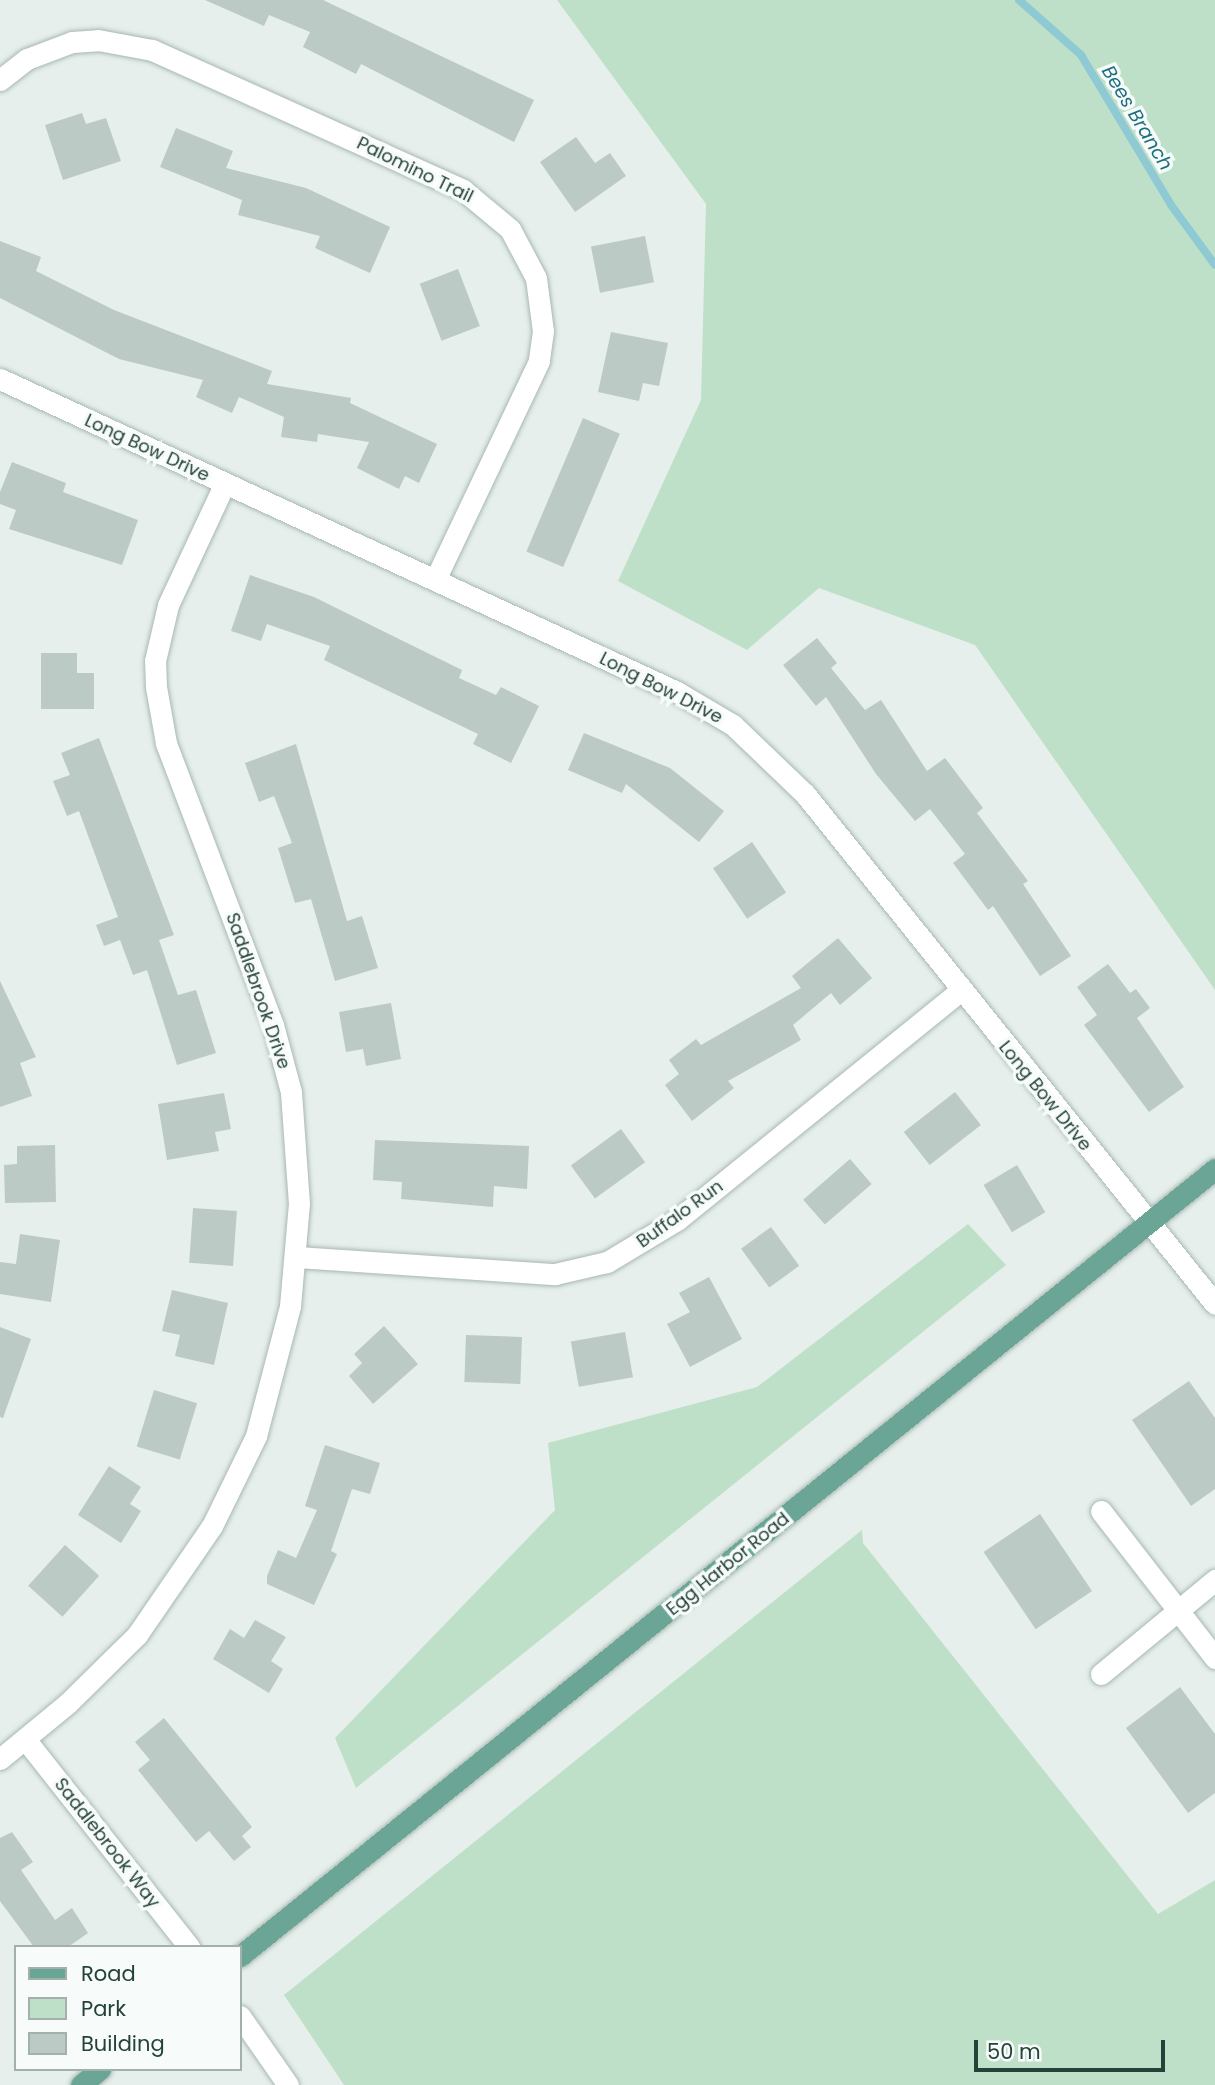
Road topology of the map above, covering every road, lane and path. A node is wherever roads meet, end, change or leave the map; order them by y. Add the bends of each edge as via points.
1 (0, 80) edge
2 (0, 379) edge
3 (224, 485) junction
4 (435, 580) junction
5 (960, 991) junction
6 (1215, 1169) edge
7 (1147, 1223) junction
8 (297, 1257) junction
9 (1215, 1304) edge
10 (1101, 1511) dead end
11 (1215, 1580) edge
12 (1178, 1610) junction
13 (1215, 1658) edge
14 (1101, 1674) dead end
15 (24, 1739) junction
16 (0, 1759) edge
17 (187, 1945) edge
18 (242, 1954) edge
19 (242, 2018) edge
20 (98, 2071) edge
21 (81, 2085) edge
22 (288, 2085) edge

1 - 4 street, Palomino Trail via 27,59 72,42 98,40 152,50 463,190 510,229 536,278 543,331 539,361
2 - 3 street, Long Bow Drive
3 - 4 street, Long Bow Drive
3 - 8 street, Saddlebrook Drive via 168,605 155,661 156,687 166,743 284,1059 299,1162
4 - 5 street, Long Bow Drive via 677,692 733,725 805,794
5 - 7 street, Long Bow Drive
5 - 8 street, Buffalo Run via 677,1220 607,1262 543,1273
6 - 7 main road, Egg Harbor Road
7 - 9 street, Long Bow Drive
7 - 18 main road, Egg Harbor Road
8 - 15 street, Saddlebrook Drive via 271,1391 224,1504 137,1635
10 - 12 street
11 - 12 street
12 - 13 street
12 - 14 street
15 - 16 street, Saddlebrook Drive
15 - 17 street, Saddlebrook Way
19 - 22 street
20 - 21 main road

